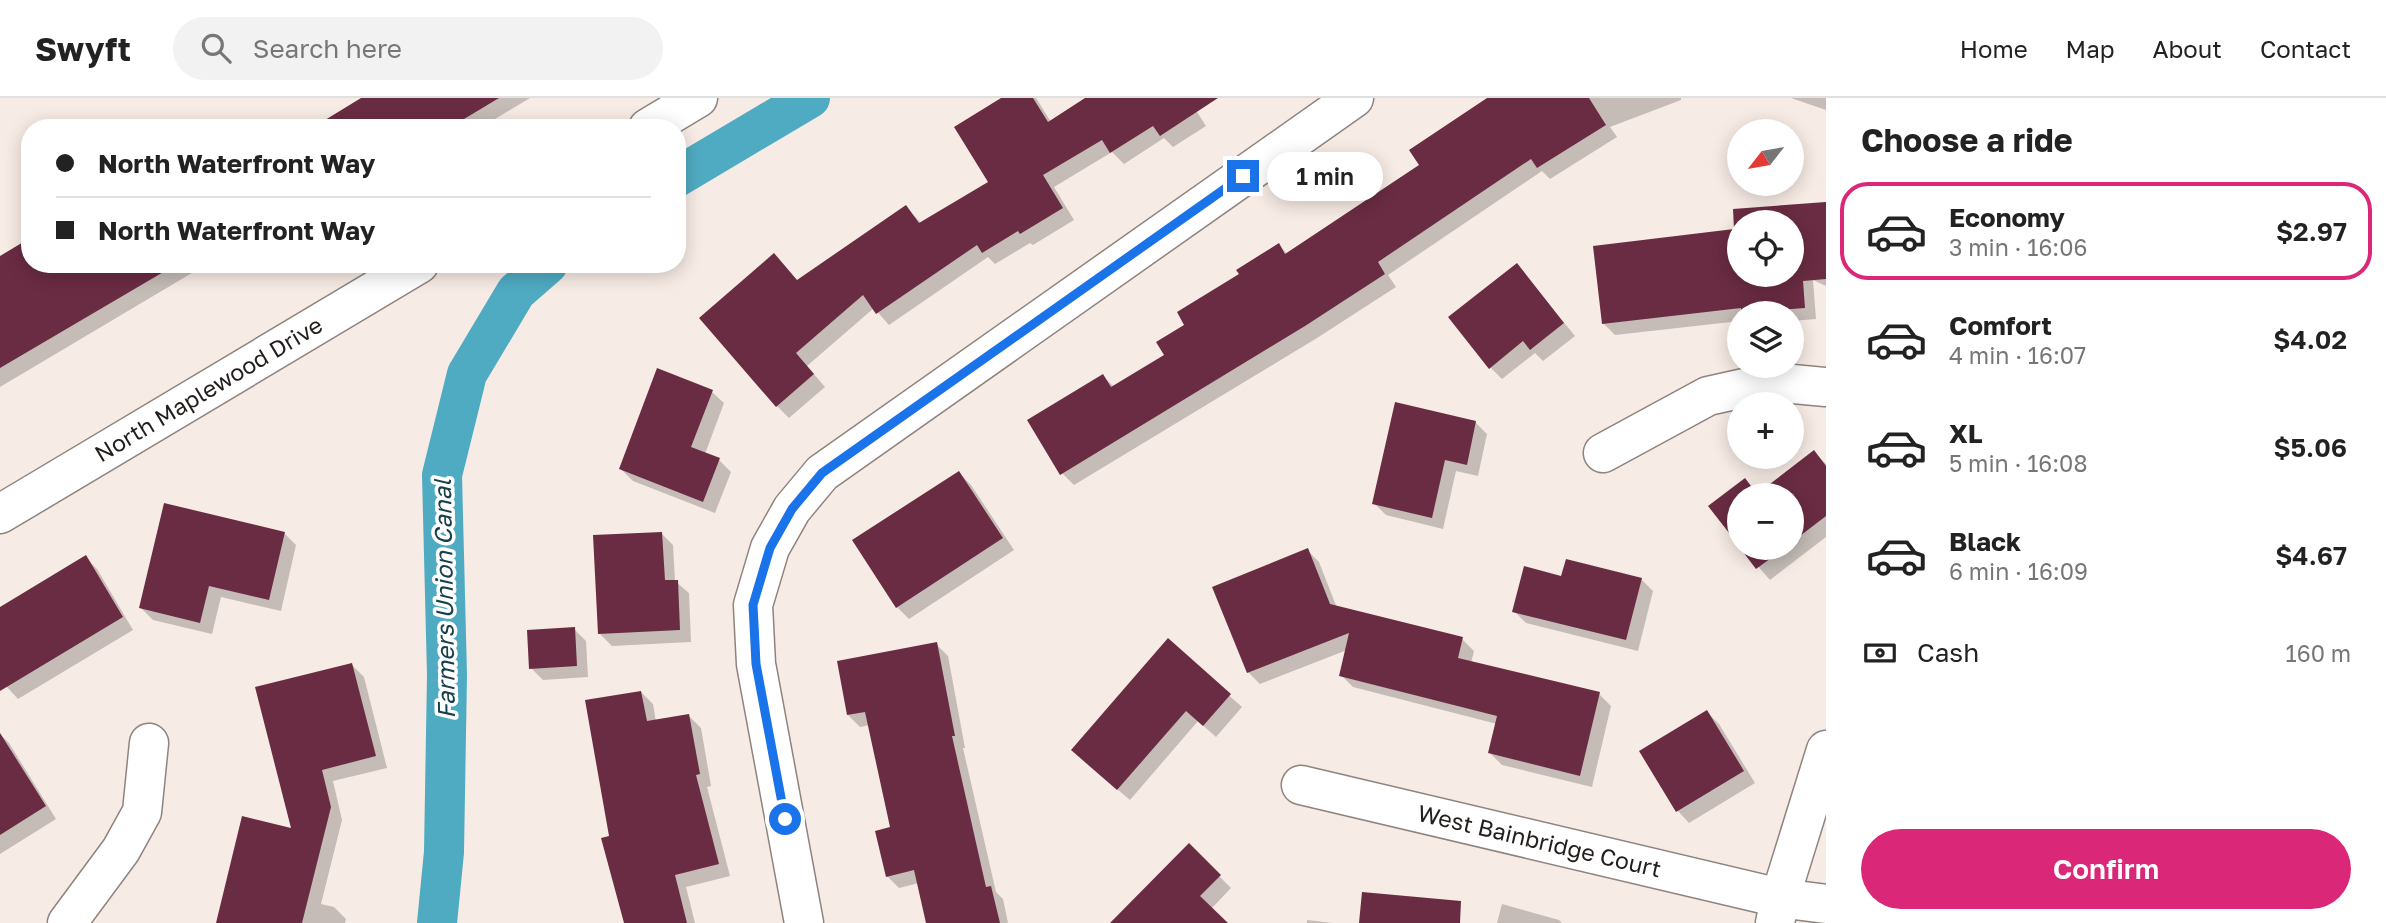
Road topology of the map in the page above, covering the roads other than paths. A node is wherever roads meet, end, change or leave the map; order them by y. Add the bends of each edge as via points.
1 (698, 98) edge
2 (1354, 98) edge
3 (663, 119) edge
4 (404, 273) edge
5 (1826, 387) edge
6 (1603, 453) dead end
7 (0, 514) edge
8 (149, 743) dead end
9 (1826, 750) edge
10 (1301, 785) dead end
11 (1826, 904) edge
12 (1777, 910) edge
13 (67, 923) edge
14 (804, 923) edge

1 - 3 street
2 - 14 street via 822,473 792,509 770,548 753,605 756,664
4 - 7 street, North Maplewood Drive
5 - 6 street via 1771,382 1708,396
8 - 13 street via 142,812 121,850
9 - 12 street
10 - 12 street, West Bainbridge Court
11 - 12 street, West Bainbridge Court

